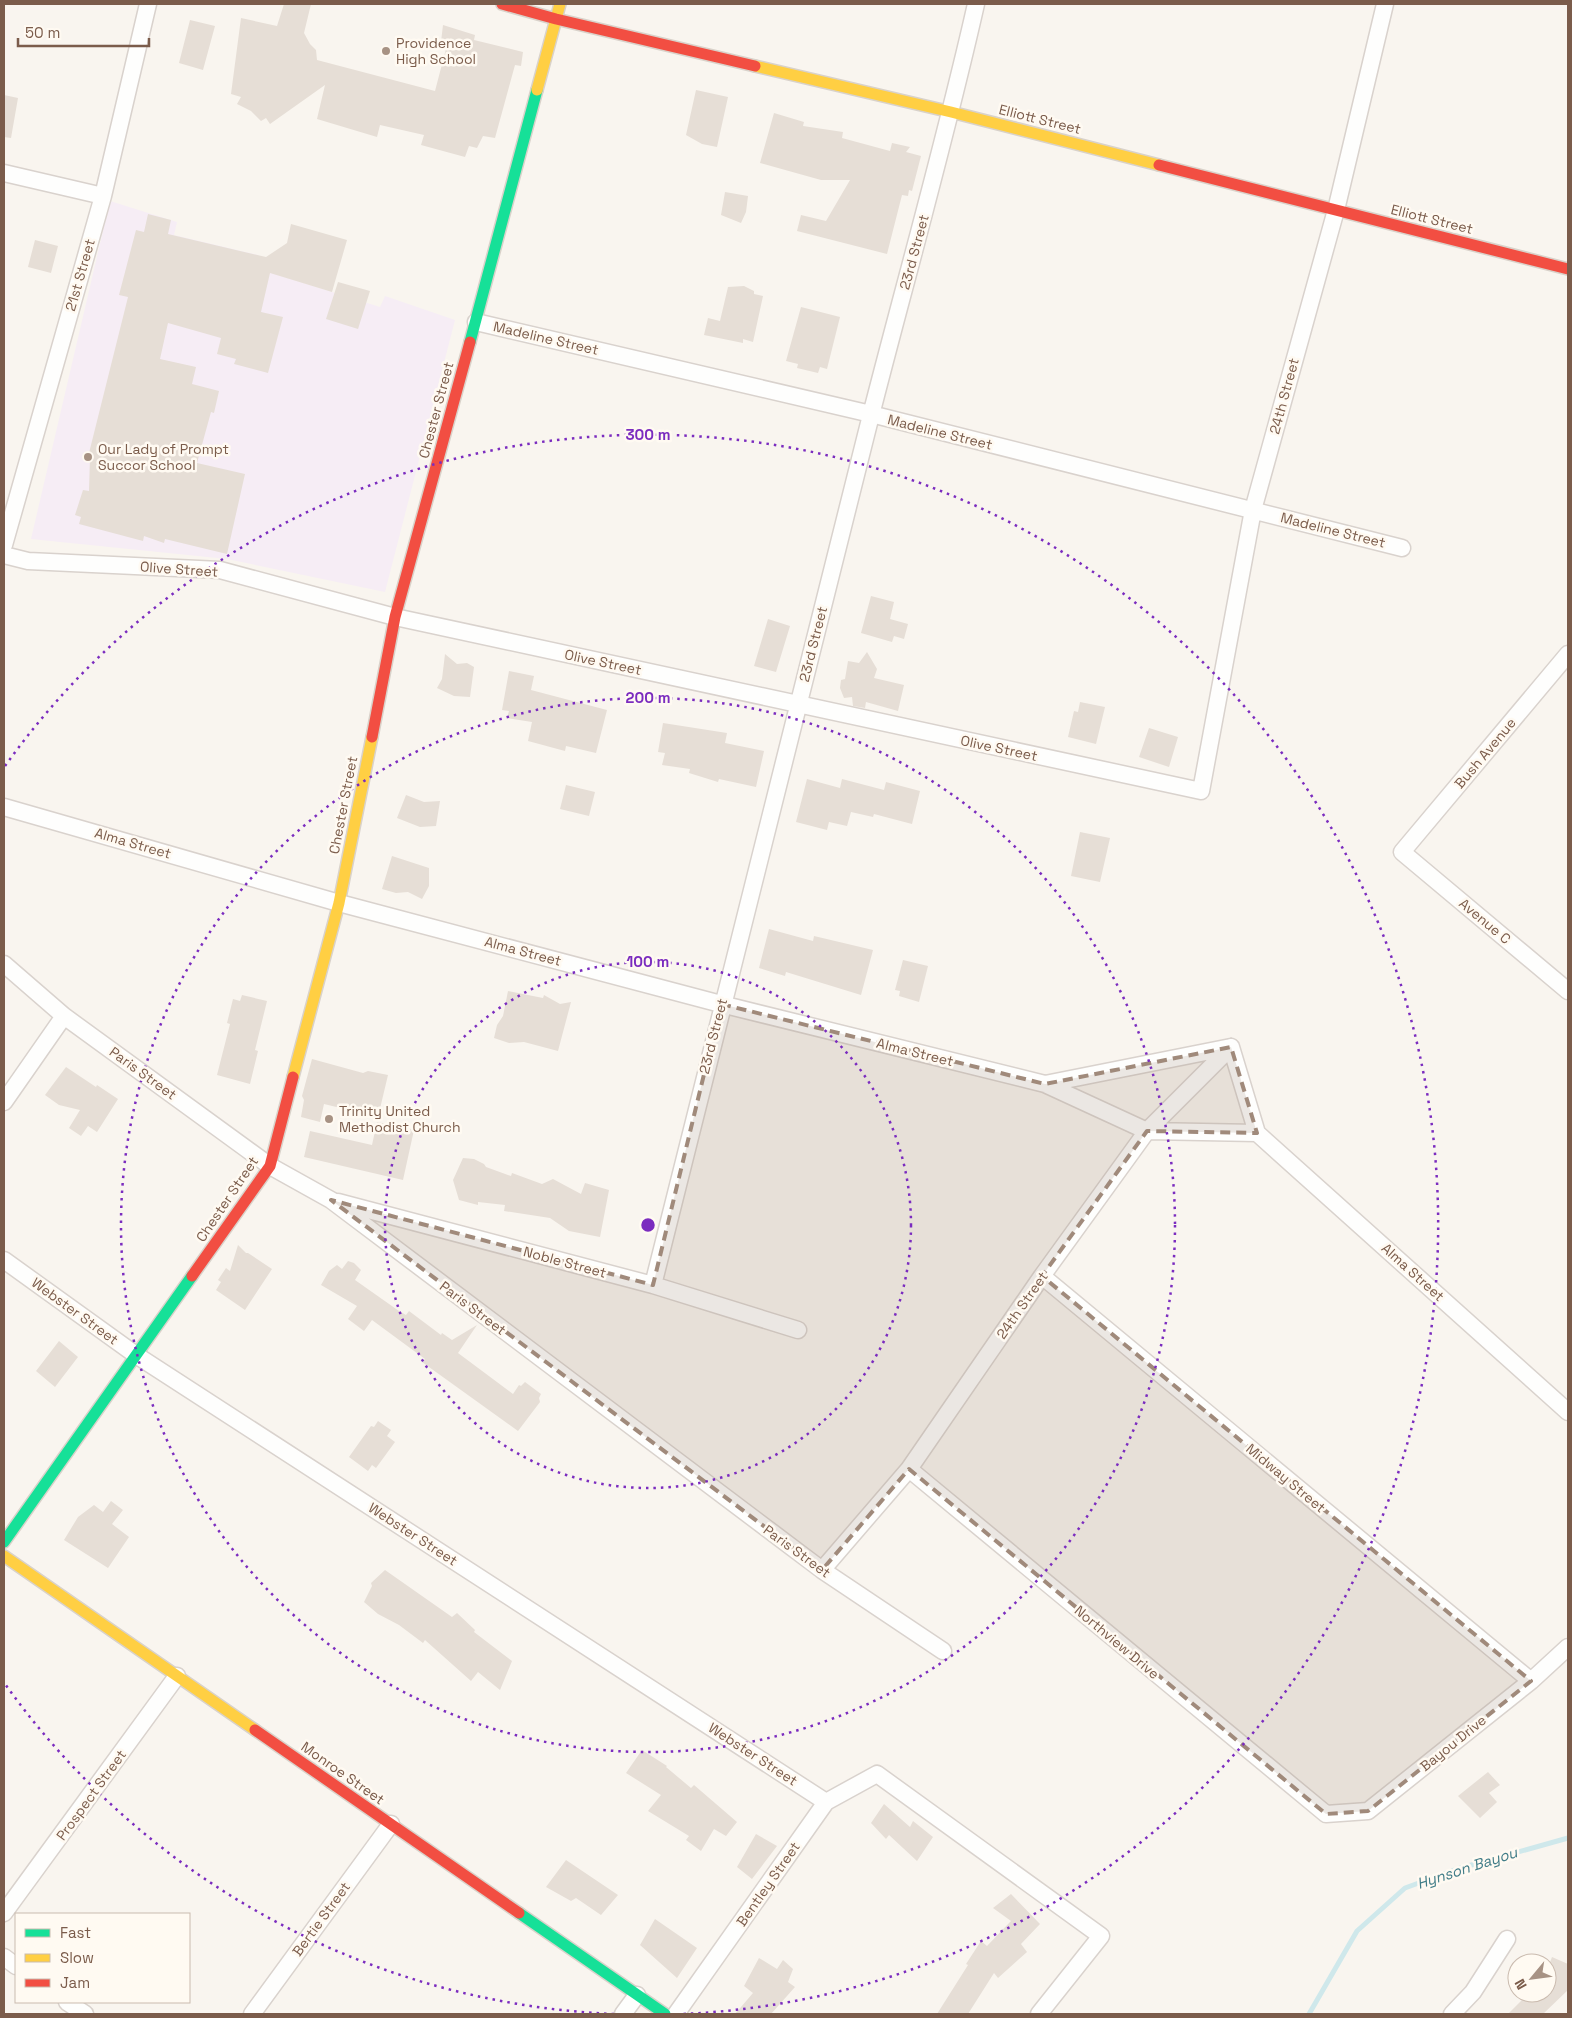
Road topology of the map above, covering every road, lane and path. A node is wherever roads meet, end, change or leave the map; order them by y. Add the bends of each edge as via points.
1 (148, 4) edge
2 (502, 4) edge
3 (560, 4) edge
4 (976, 4) edge
5 (1385, 4) edge
6 (556, 18) junction
7 (951, 112) junction
8 (4, 173) edge
9 (103, 196) junction
10 (1336, 210) junction
11 (1568, 269) edge
12 (476, 322) junction
13 (871, 414) junction
14 (1253, 510) junction
15 (4, 545) edge
16 (1402, 548) dead end
17 (4, 556) edge
18 (395, 617) junction
19 (1568, 654) edge
20 (798, 705) junction
21 (1201, 791) joint
22 (4, 806) edge
23 (1402, 852) joint
24 (339, 903) junction
25 (4, 964) edge
26 (1568, 991) edge
27 (721, 1004) junction
28 (64, 1016) junction
29 (1231, 1047) junction
30 (1045, 1084) junction
31 (4, 1102) edge
32 (1147, 1131) junction
33 (1257, 1133) junction
34 (270, 1166) junction
35 (331, 1200) junction
36 (4, 1260) edge
37 (1042, 1276) junction
38 (653, 1285) junction
39 (798, 1330) dead end
40 (136, 1355) junction
41 (1568, 1412) edge
42 (909, 1469) junction
43 (4, 1542) edge
44 (4, 1556) edge
45 (822, 1570) junction
46 (1568, 1647) edge
47 (943, 1651) dead end
48 (177, 1676) junction
49 (1531, 1681) junction
50 (826, 1802) junction
51 (1326, 1814) joint
52 (391, 1824) junction
53 (4, 1913) edge
54 (1507, 1939) dead end
55 (4, 1957) edge
56 (15, 1965) edge
57 (637, 1995) junction
58 (69, 2003) edge
59 (85, 2014) edge
60 (252, 2014) edge
61 (623, 2014) edge
62 (665, 2014) edge
63 (676, 2014) edge
64 (1039, 2014) edge
65 (1452, 2014) edge

1 - 9 street, 21st Street
2 - 6 street, Elliott Street
3 - 6 street, Chester Street
4 - 7 street, 23rd Street
5 - 10 street, 24th Street
6 - 7 street, Elliott Street
6 - 12 street, Chester Street
7 - 10 street, Elliott Street
7 - 13 street, 23rd Street
8 - 9 street
9 - 15 street, 21st Street
10 - 11 street, Elliott Street
10 - 14 street, 24th Street
12 - 13 street, Madeline Street
12 - 18 street, Chester Street
13 - 14 street, Madeline Street
13 - 20 street, 23rd Street
14 - 16 street, Madeline Street
14 - 21 street, 24th Street
17 - 18 street, Olive Street via 220,570
18 - 20 street, Olive Street
18 - 24 street, Chester Street
19 - 23 street, Bush Avenue
20 - 21 street, Olive Street
20 - 27 street, 23rd Street
22 - 24 street, Alma Street
23 - 26 street, Avenue C
24 - 27 street, Alma Street
24 - 34 street, Chester Street
25 - 28 street, Paris Street
27 - 30 street, Alma Street
27 - 38 street, 23rd Street
28 - 31 street
28 - 34 street, Paris Street
29 - 30 street, Alma Street
29 - 32 street, 24th Street
29 - 33 street
30 - 32 street, Alma Street
32 - 33 street, Alma Street
32 - 37 street, 24th Street
33 - 41 street, Alma Street
34 - 35 street, Paris Street
34 - 40 street, Chester Street
35 - 38 street, Noble Street
35 - 45 street, Paris Street
36 - 40 street, Webster Street
37 - 42 street, 24th Street
37 - 49 street, Midway Street
38 - 39 street, Noble Street
40 - 43 street, Chester Street
40 - 50 street, Webster Street
42 - 45 street, 24th Street
42 - 51 street, Northview Drive
44 - 48 street, Monroe Street
45 - 47 street, Paris Street
46 - 49 street, Bayou Drive
48 - 52 street, Monroe Street
48 - 53 street, Prospect Street
49 - 51 street, Bayou Drive via 1368,1811
50 - 63 street, Bentley Street
50 - 64 street, Bentley Street via 877,1774 1101,1936
52 - 57 street, Monroe Street
52 - 60 street, Bertie Street
54 - 65 street via 1473,1992
55 - 56 street
57 - 61 street
57 - 62 street, Monroe Street
58 - 59 street

